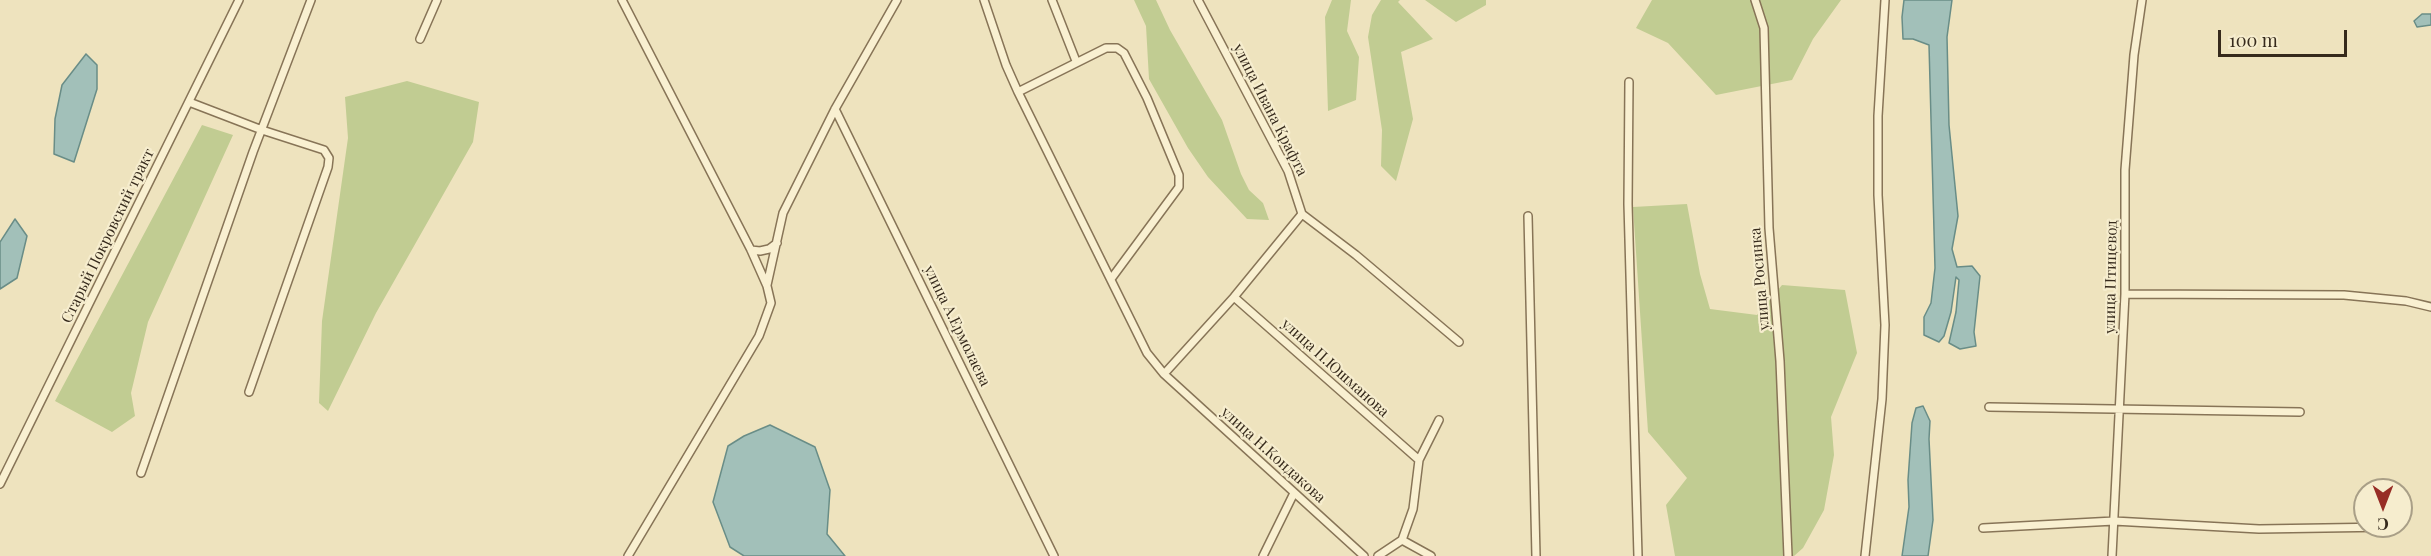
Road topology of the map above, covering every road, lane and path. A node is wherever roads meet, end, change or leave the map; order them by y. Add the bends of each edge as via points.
1 (239, 0) edge
2 (310, 0) edge
3 (437, 0) edge
4 (622, 0) edge
5 (897, 0) edge
6 (984, 0) edge
7 (1052, 0) edge
8 (1198, 0) edge
9 (1755, 0) edge
10 (1885, 0) edge
11 (2142, 0) edge
12 (420, 39) dead end
13 (1076, 61) junction
14 (1629, 82) dead end
15 (1018, 92) junction
16 (189, 102) junction
17 (835, 109) junction
18 (262, 130) junction
19 (1302, 214) junction
20 (1528, 216) dead end
21 (777, 243) junction
22 (751, 250) junction
23 (1111, 279) junction
24 (767, 286) junction
25 (2125, 294) junction
26 (1234, 297) junction
27 (2431, 307) edge
28 (1459, 342) dead end
29 (1164, 374) junction
30 (249, 392) dead end
31 (1989, 407) dead end
32 (2121, 408) junction
33 (2300, 412) dead end
34 (1439, 420) dead end
35 (1419, 460) junction
36 (141, 473) dead end
37 (0, 484) edge
38 (1294, 493) junction
39 (2114, 521) junction
40 (1983, 528) dead end
41 (2353, 528) edge
42 (1402, 540) junction
43 (628, 556) edge
44 (1054, 556) edge
45 (1263, 556) edge
46 (1364, 556) edge
47 (1378, 556) edge
48 (1431, 556) edge
49 (1536, 556) edge
50 (1638, 556) edge
51 (1788, 556) edge
52 (1865, 556) edge
53 (2112, 556) edge

1 - 16 street, Старый Покровский тракт
2 - 18 street
3 - 12 street
4 - 22 street
5 - 17 street
6 - 15 street, улица Н.Кондакова
7 - 13 street
8 - 19 street, улица Ивана Крафта via 1288,171
9 - 51 street, улица Росинка via 1764,28 1769,228 1780,361
10 - 52 street via 1878,116 1885,325 1882,399
11 - 25 street, улица Птицевод via 2125,170
13 - 15 street
13 - 23 street via 1106,48 1124,53 1179,175 1179,187
14 - 50 street via 1628,204
15 - 23 street, улица Н.Кондакова
16 - 18 street
16 - 37 street, Старый Покровский тракт
17 - 21 street via 783,213
17 - 44 street, улица А.Ермолаева
18 - 30 street via 324,150 329,158
18 - 36 street
19 - 26 street
19 - 28 street
20 - 49 street
21 - 22 street via 769,249
21 - 24 street
22 - 24 street
23 - 29 street, улица Н.Кондакова via 1146,353
24 - 43 street via 771,303 759,336
25 - 27 street via 2344,295
25 - 32 street, улица Птицевод
26 - 29 street
26 - 35 street, улица П.Юшманова
29 - 38 street, улица Н.Кондакова
31 - 32 street
32 - 33 street
32 - 39 street, улица Птицевод
34 - 35 street
35 - 42 street via 1413,509
38 - 45 street
38 - 46 street, улица Н.Кондакова
39 - 40 street
39 - 41 street via 2259,529
39 - 53 street, улица Птицевод
42 - 47 street
42 - 48 street

